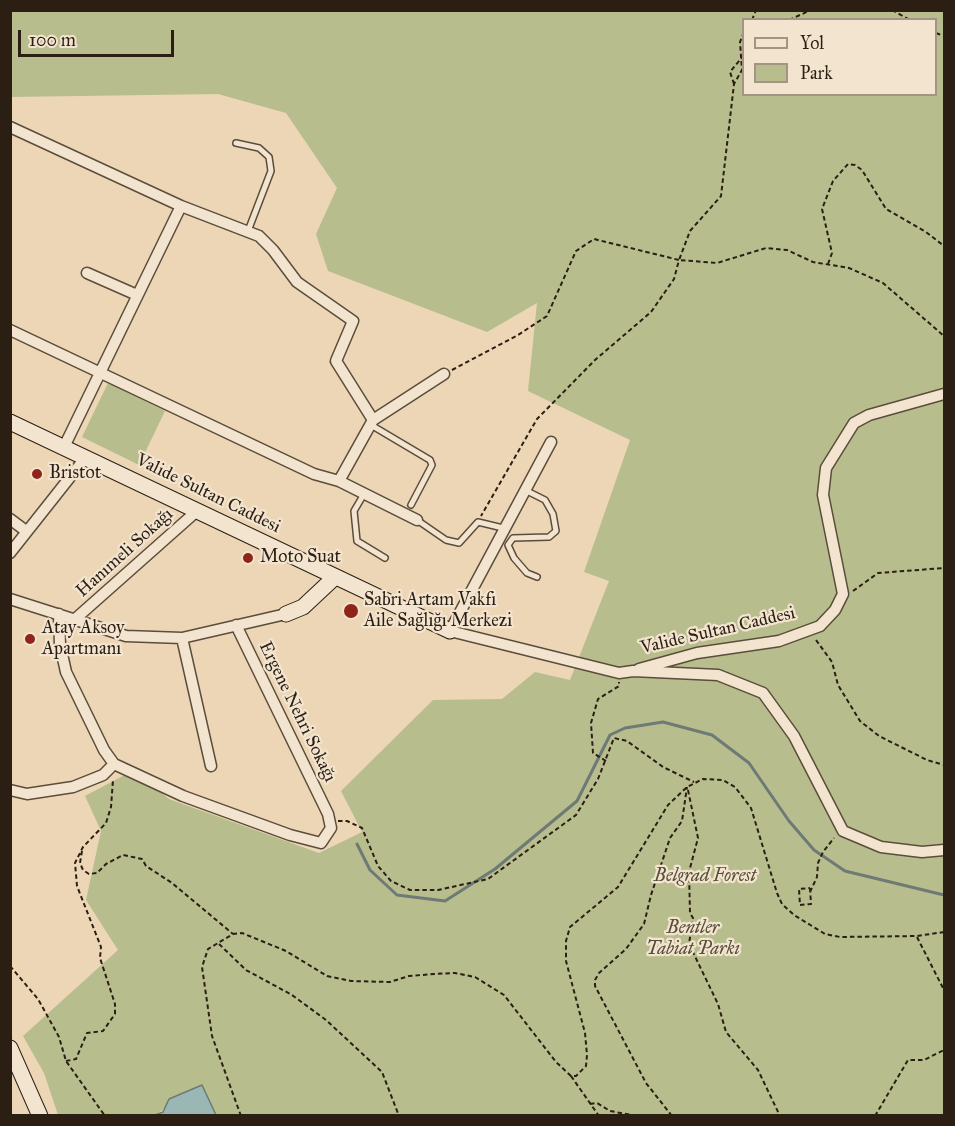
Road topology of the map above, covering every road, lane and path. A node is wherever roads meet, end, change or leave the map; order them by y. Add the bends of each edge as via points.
1 (811, 10) edge
2 (892, 10) edge
3 (793, 18) edge
4 (906, 18) edge
5 (742, 38) edge
6 (742, 56) edge
7 (734, 84) junction
8 (10, 127) edge
9 (236, 143) dead end
10 (181, 206) junction
11 (248, 231) junction
12 (945, 246) edge
13 (679, 260) junction
14 (828, 264) junction
15 (87, 273) dead end
16 (137, 295) junction
17 (10, 330) edge
18 (945, 336) edge
19 (100, 370) junction
20 (444, 374) joint
21 (945, 394) edge
22 (10, 422) edge
23 (371, 422) junction
24 (551, 442) dead end
25 (64, 447) junction
26 (86, 457) junction
27 (339, 481) junction
28 (524, 490) junction
29 (365, 493) junction
30 (411, 505) dead end
31 (198, 510) junction
32 (10, 519) edge
33 (417, 520) joint
34 (478, 522) junction
35 (503, 528) junction
36 (26, 531) junction
37 (496, 541) junction
38 (508, 545) junction
39 (10, 554) edge
40 (386, 558) dead end
41 (945, 568) edge
42 (335, 577) junction
43 (537, 577) dead end
44 (841, 598) junction
45 (10, 599) edge
46 (59, 614) junction
47 (286, 614) joint
48 (74, 620) junction
49 (236, 625) junction
50 (810, 629) junction
51 (450, 631) junction
52 (182, 638) junction
53 (633, 671) junction
54 (618, 673) junction
55 (606, 761) junction
56 (114, 764) junction
57 (945, 765) edge
58 (212, 766) dead end
59 (695, 783) junction
60 (687, 787) junction
61 (10, 790) edge
62 (328, 817) junction
63 (830, 846) dead end
64 (83, 847) junction
65 (945, 850) edge
66 (810, 892) junction
67 (945, 932) edge
68 (233, 934) junction
69 (917, 936) junction
70 (219, 944) junction
71 (10, 966) edge
72 (945, 990) edge
73 (10, 1048) edge
74 (945, 1050) edge
75 (66, 1061) junction
76 (571, 1076) junction
77 (590, 1104) junction
78 (40, 1116) edge
79 (105, 1116) edge
80 (241, 1116) edge
81 (399, 1116) edge
82 (599, 1116) edge
83 (637, 1116) edge
84 (672, 1116) edge
85 (780, 1116) edge
86 (875, 1116) edge

1 - 3 path
2 - 4 path
5 - 6 path
6 - 7 path via 742,70
6 - 7 path via 730,72
7 - 13 path via 721,196 690,231
8 - 10 street
9 - 11 lane via 259,148 269,157 271,171
10 - 11 street
10 - 16 street
11 - 23 street via 273,250 297,282 353,321 336,361
12 - 14 path via 886,209 862,170 848,164 833,181 822,209 832,253
13 - 14 path via 717,263 766,248 787,250
13 - 20 path via 594,239 576,251 547,316
13 - 34 path via 674,279 651,312 595,360 537,419
14 - 18 path via 874,277
15 - 16 street
16 - 19 street
17 - 19 street
19 - 25 street
19 - 27 street via 314,474
20 - 23 street
21 - 44 street via 869,415 854,423 826,468 823,495 836,550
22 - 25 street, Valide Sultan Caddesi
23 - 27 street
23 - 30 lane via 430,460 432,465
24 - 28 street
25 - 26 street, Valide Sultan Caddesi
26 - 31 street, Valide Sultan Caddesi
26 - 36 street
27 - 29 street
28 - 35 street
28 - 38 lane via 545,500 556,531 549,537 513,538
29 - 33 street
29 - 40 lane via 354,511 357,541
31 - 42 street, Valide Sultan Caddesi
31 - 48 street, Hanımeli Sokağı
32 - 36 street
33 - 34 lane via 446,540 459,543
34 - 35 lane
35 - 37 street
36 - 39 street
37 - 38 lane
37 - 51 street
38 - 43 lane via 526,573
41 - 44 path via 878,573
42 - 47 street via 303,607
42 - 51 street, Valide Sultan Caddesi
44 - 50 street, Valide Sultan Caddesi via 820,626
45 - 46 street
46 - 48 street
46 - 56 street via 66,672
47 - 49 street
48 - 52 street via 126,636
49 - 52 street
49 - 62 street, Ergene Nehri Sokağı
50 - 53 street, Valide Sultan Caddesi via 779,641 697,653
50 - 57 path via 832,662 834,677 861,721 879,736
51 - 54 street, Valide Sultan Caddesi
52 - 58 street
53 - 54 street, Valide Sultan Caddesi
53 - 65 street via 718,675 763,693 794,736 843,831 881,847 922,852
54 - 55 path via 619,686 598,699 591,723 593,753
55 - 59 path via 614,738 627,741
55 - 62 path via 576,815 504,870 465,886 410,890 392,881 378,866 363,828
56 - 61 street via 103,775 73,787 27,794
56 - 62 street via 183,796 309,841 321,843 331,828
56 - 64 path via 106,823
59 - 60 path
59 - 69 path via 723,780 735,787 752,808 777,893 794,915 825,934 840,937
60 - 76 path via 668,805 618,886 570,927 566,961 587,1055 586,1066
60 - 84 path via 682,821 667,848 644,924 626,950 595,980 646,1083
60 - 85 path via 698,838 688,872 693,918 689,944 718,1004 726,1032 758,1070
63 - 66 path via 819,860
64 - 68 path via 83,870 97,873 123,855 142,859
64 - 75 path via 75,863 75,876 101,947 100,958 115,1014 103,1031 87,1033 76,1059
66 - 66 path via 810,888 799,889 800,905 811,904
67 - 69 path
68 - 70 path
68 - 76 path via 254,936 327,976 351,981 390,982 409,976 455,973 475,977 504,995
69 - 72 path
70 - 80 path via 204,956 202,980 212,1035
70 - 81 path via 246,970 292,995 326,1020 382,1072
71 - 75 path via 38,999 59,1037
73 - 78 street
74 - 86 path via 924,1060 909,1060
75 - 79 path
76 - 77 path
77 - 82 path
77 - 83 path

